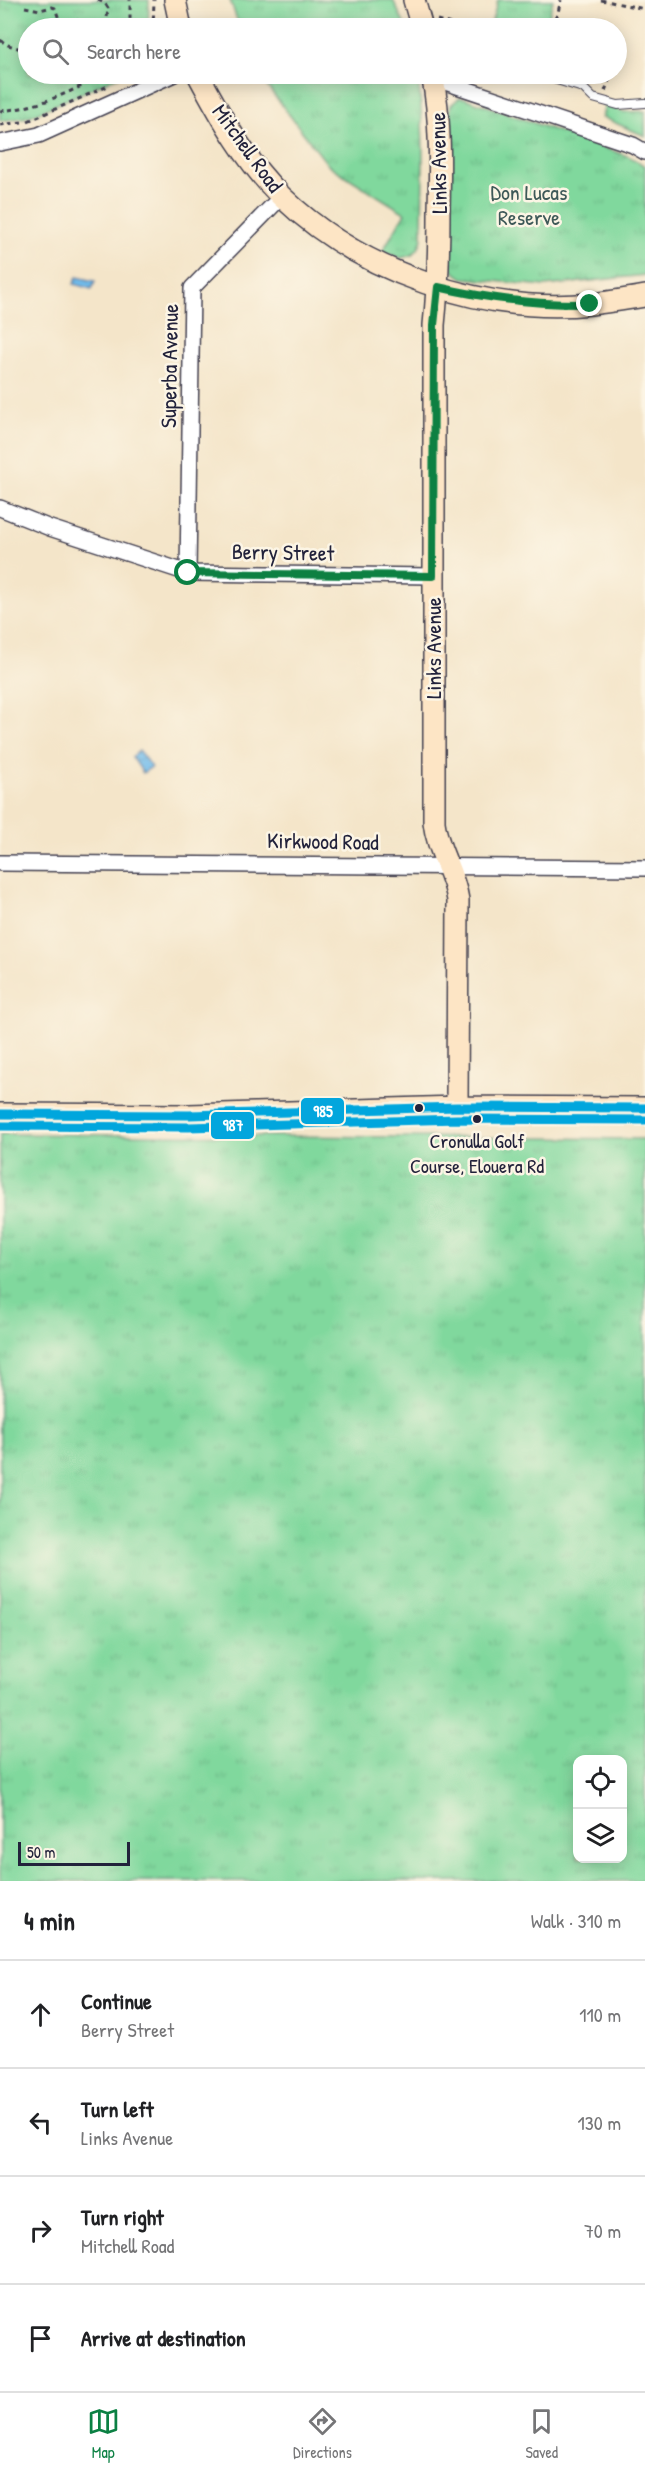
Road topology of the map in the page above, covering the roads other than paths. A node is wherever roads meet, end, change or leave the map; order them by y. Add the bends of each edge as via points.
1 (175, 0) edge
2 (414, 0) edge
3 (180, 18) edge
4 (426, 18) edge
5 (152, 84) edge
6 (204, 84) edge
7 (434, 84) edge
8 (455, 84) edge
9 (570, 84) edge
10 (645, 103) edge
11 (0, 143) edge
12 (645, 152) edge
13 (282, 196) junction
14 (438, 287) junction
15 (645, 296) edge
16 (0, 508) edge
17 (188, 573) junction
18 (433, 576) junction
19 (0, 863) edge
20 (447, 865) junction
21 (645, 868) edge
22 (457, 1107) junction
23 (645, 1108) edge
24 (0, 1114) edge

1 - 3 street
2 - 4 street
5 - 11 street via 39,135
6 - 13 street, Mitchell Road via 235,138
7 - 14 street, Links Avenue via 440,150
8 - 12 street
9 - 10 lane via 602,101 618,105
13 - 14 street, Mitchell Road via 342,243 403,275
13 - 17 street, Superba Avenue via 192,288
14 - 15 street, Mitchell Road via 511,302 551,305
14 - 18 street, Links Avenue via 434,325
16 - 17 street, Berry Street
17 - 18 street, Berry Street
18 - 20 street, Links Avenue via 434,822 438,847
19 - 20 street, Kirkwood Road
20 - 21 street, Kirkwood Road
20 - 22 street, Links Avenue via 458,900
22 - 23 street
22 - 24 street via 201,1115

